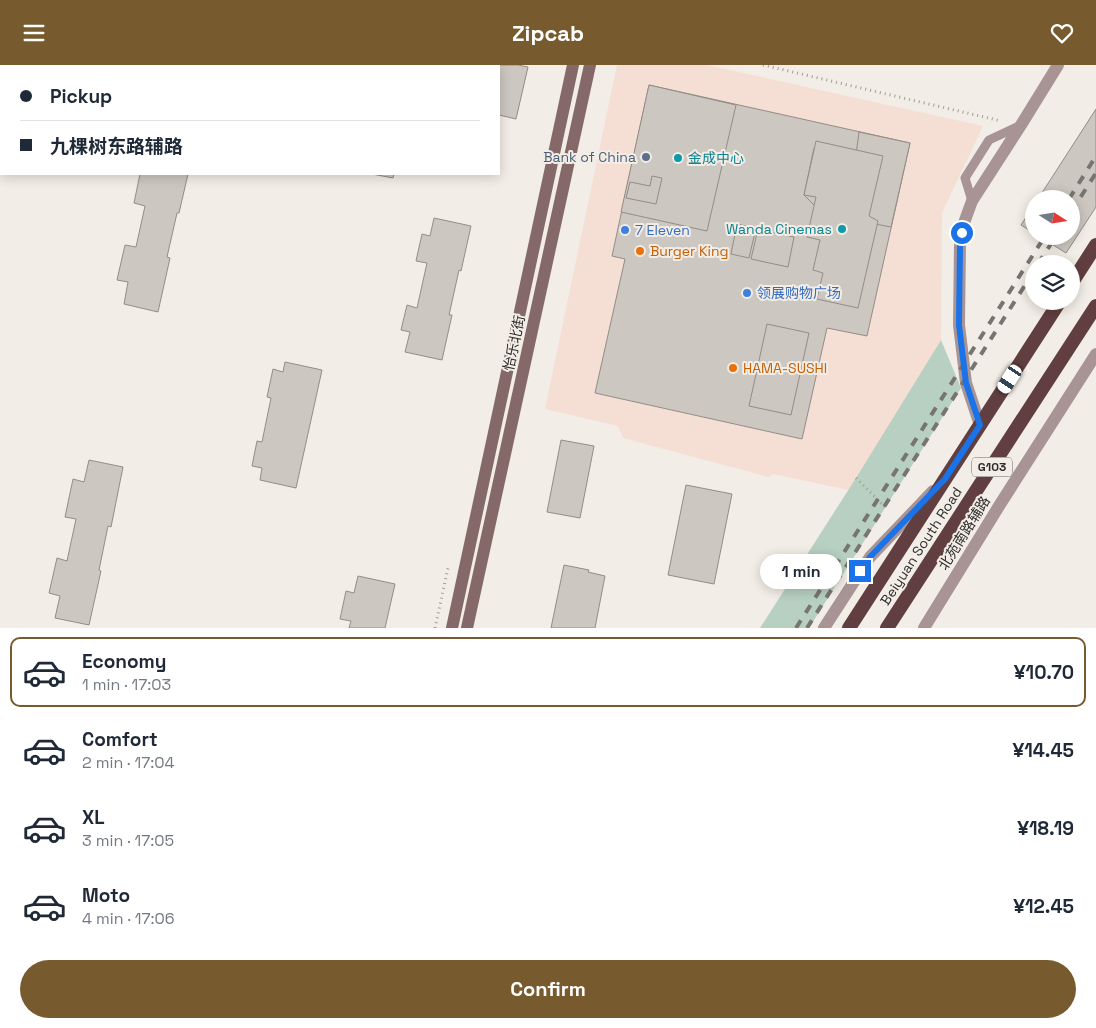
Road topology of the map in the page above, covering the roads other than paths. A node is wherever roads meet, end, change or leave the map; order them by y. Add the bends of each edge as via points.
1 (574, 65) edge
2 (590, 65) edge
3 (1058, 65) edge
4 (1021, 125) junction
5 (972, 201) junction
6 (1096, 245) edge
7 (1080, 270) edge
8 (1096, 306) edge
9 (1054, 310) edge
10 (1096, 354) edge
11 (980, 425) junction
12 (945, 479) junction
13 (890, 626) edge
14 (452, 628) edge
15 (467, 628) edge
16 (824, 628) edge
17 (849, 628) edge
18 (924, 628) edge

1 - 14 main road, 怡乐北街
2 - 15 main road, 怡乐北街
3 - 4 street
4 - 5 street
4 - 5 lane via 989,140 965,178
5 - 11 street via 960,244 959,325 966,383
6 - 7 highway
8 - 13 highway, Beiyuan South Road / G103
9 - 11 highway, Beiyuan South Road / G103
10 - 18 street, 北苑南路辅路
11 - 12 highway, Beiyuan South Road / G103
12 - 16 street via 870,557
12 - 17 highway, Beiyuan South Road / G103

